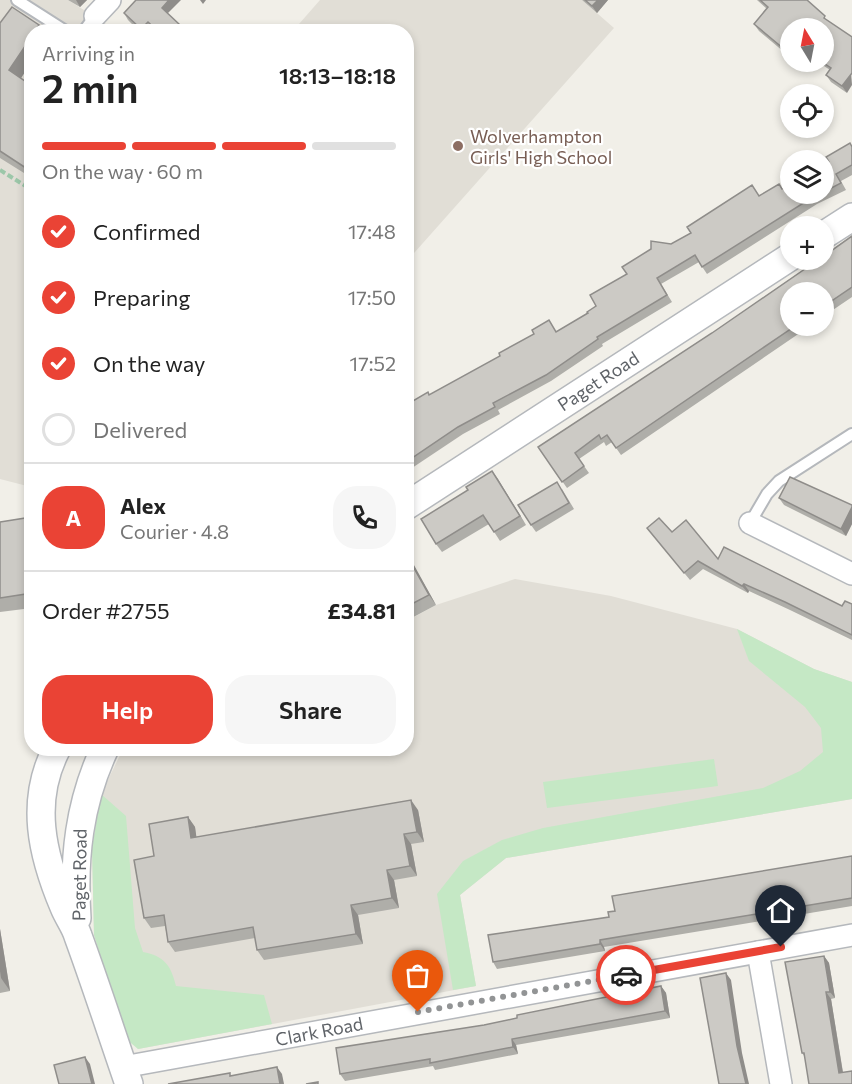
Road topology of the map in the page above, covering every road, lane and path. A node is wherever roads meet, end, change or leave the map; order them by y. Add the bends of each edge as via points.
1 (17, 0) edge
2 (110, 0) edge
3 (54, 24) edge
4 (89, 24) edge
5 (0, 170) edge
6 (24, 185) edge
7 (852, 217) edge
8 (834, 229) edge
9 (780, 263) edge
10 (852, 434) edge
11 (414, 501) edge
12 (750, 523) joint
13 (852, 574) edge
14 (54, 756) edge
15 (102, 756) edge
16 (78, 934) junction
17 (852, 935) edge
18 (758, 952) junction
19 (126, 1076) edge
20 (782, 1084) edge

1 - 3 lane
2 - 4 street
5 - 6 path
7 - 8 street
9 - 11 street, Paget Road
10 - 12 lane via 779,481
12 - 13 street
14 - 16 street, Paget Road via 41,793 40,826 56,884
15 - 16 street, Paget Road via 78,830
16 - 19 street, Paget Road
17 - 18 street, Clark Road
18 - 19 street, Clark Road
18 - 20 street

